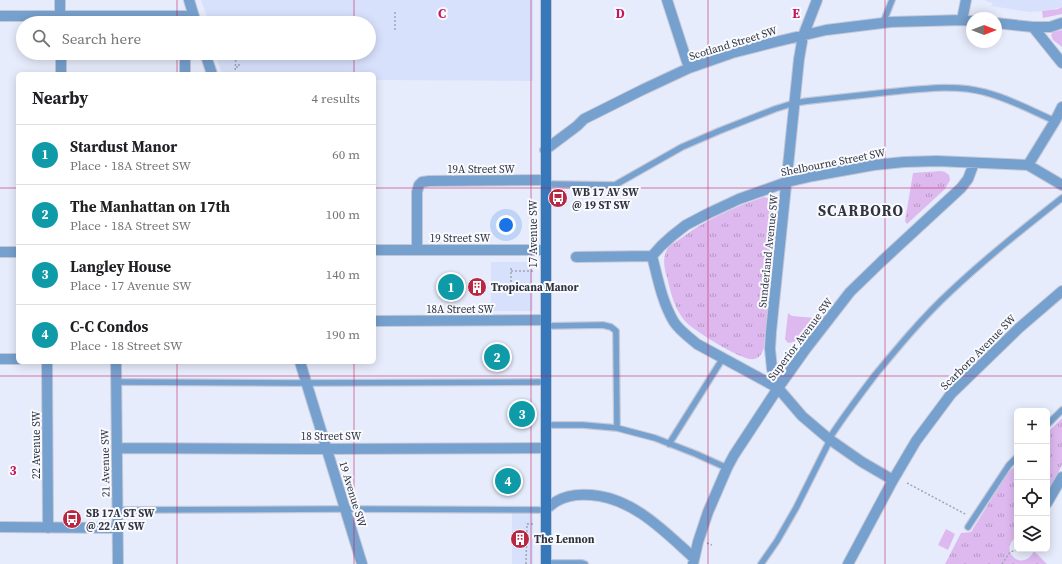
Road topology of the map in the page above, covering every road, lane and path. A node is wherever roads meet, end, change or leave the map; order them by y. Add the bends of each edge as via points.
1 (60, 0) edge
2 (190, 0) edge
3 (546, 0) edge
4 (666, 0) edge
5 (817, 0) edge
6 (892, 0) edge
7 (966, 0) edge
8 (396, 12) dead end
9 (0, 16) edge
10 (60, 16) edge
11 (190, 16) edge
12 (16, 17) edge
13 (962, 20) junction
14 (966, 20) edge
15 (883, 23) junction
16 (1062, 23) edge
17 (1002, 24) edge
18 (1034, 27) junction
19 (396, 30) dead end
20 (803, 36) junction
21 (61, 60) edge
22 (185, 60) edge
23 (207, 60) edge
24 (236, 60) edge
25 (1062, 63) edge
26 (239, 64) dead end
27 (235, 67) junction
28 (689, 68) junction
29 (61, 72) edge
30 (185, 72) edge
31 (211, 72) edge
32 (235, 72) edge
33 (794, 103) junction
34 (1062, 107) edge
35 (1055, 121) junction
36 (545, 150) junction
37 (974, 163) junction
38 (1028, 165) junction
39 (545, 182) junction
40 (787, 182) junction
41 (1062, 185) edge
42 (1062, 198) edge
43 (376, 250) edge
44 (417, 250) junction
45 (545, 250) junction
46 (0, 252) edge
47 (16, 252) edge
48 (652, 256) junction
49 (576, 257) dead end
50 (534, 271) dead end
51 (511, 282) dead end
52 (1062, 291) edge
53 (376, 321) edge
54 (545, 323) junction
55 (723, 358) junction
56 (0, 359) edge
57 (16, 360) edge
58 (47, 364) edge
59 (116, 364) edge
60 (301, 364) edge
61 (116, 382) junction
62 (545, 382) junction
63 (306, 383) junction
64 (778, 388) junction
65 (1062, 410) edge
66 (1050, 422) edge
67 (545, 425) junction
68 (617, 428) junction
69 (829, 440) junction
70 (669, 444) junction
71 (117, 448) junction
72 (326, 448) junction
73 (545, 448) junction
74 (1014, 460) edge
75 (727, 468) junction
76 (1062, 477) edge
77 (893, 480) junction
78 (907, 483) dead end
79 (1050, 498) edge
80 (345, 509) junction
81 (118, 510) junction
82 (545, 510) junction
83 (973, 519) junction
84 (535, 524) dead end
85 (0, 527) edge
86 (968, 527) dead end
87 (48, 528) junction
88 (117, 528) junction
89 (707, 543) dead end
90 (712, 545) dead end
91 (1014, 551) edge
92 (694, 561) edge
93 (546, 563) edge
94 (118, 564) edge
95 (362, 564) edge
96 (526, 564) edge
97 (585, 564) edge
98 (761, 564) edge
99 (848, 564) edge
100 (1002, 564) edge

1 - 10 street
2 - 11 street
3 - 36 main road, 17 Avenue SW
4 - 28 street
5 - 20 street, Sunderland Avenue SW
6 - 15 lane
7 - 13 street
8 - 19 path
9 - 12 street
13 - 14 street, Scotland Street SW
13 - 15 street, Scotland Street SW
15 - 20 street, Scotland Street SW via 826,30
16 - 18 street via 1050,27
17 - 18 street
18 - 25 street
20 - 28 street, Scotland Street SW via 732,53
20 - 33 street, Sunderland Avenue SW
21 - 29 street
22 - 30 street
23 - 31 street
24 - 27 path
26 - 27 path via 239,67
27 - 32 path
28 - 36 street, Scotland Street SW via 584,119
33 - 35 lane via 921,89 963,88 1003,98
33 - 39 lane via 682,147 615,185
33 - 40 street, Sunderland Avenue SW
34 - 35 street
35 - 38 street
36 - 39 main road, 17 Avenue SW
37 - 38 street, Shelbourne Street SW
37 - 40 street, Shelbourne Street SW via 904,162 867,166
37 - 64 street, Superior Avenue SW via 968,179 961,188 850,292
38 - 41 street, Shelbourne Street SW
39 - 44 street, 19A Street SW via 422,182 418,185 417,192
39 - 45 main road, 17 Avenue SW
40 - 48 street, Shelbourne Street SW via 739,199 686,225
40 - 64 street, Sunderland Avenue SW via 771,344 772,369
42 - 69 lane via 988,257 918,324 865,388
43 - 44 street, 19 Street SW
44 - 45 street, 19 Street SW
45 - 54 main road, 17 Avenue SW
46 - 47 street
48 - 49 street
48 - 55 street via 665,303 675,323 697,344
50 - 51 path via 511,269
52 - 77 street, Scarboro Avenue SW via 1019,328 951,394 916,441
53 - 54 street, 18A Street SW
54 - 62 main road, 17 Avenue SW
54 - 68 lane via 603,325 616,331
55 - 64 street
55 - 70 lane
56 - 57 street
58 - 87 street, 22 Avenue SW
59 - 61 street, 21 Avenue SW
60 - 63 street, 19 Avenue SW
61 - 63 lane
61 - 71 street, 21 Avenue SW
62 - 63 lane
62 - 67 main road, 17 Avenue SW
63 - 72 street, 19 Avenue SW
64 - 69 street via 802,416
64 - 75 street, Superior Avenue SW
65 - 66 lane
67 - 68 lane
67 - 73 main road, 17 Avenue SW
68 - 70 lane
69 - 77 street
69 - 98 lane via 796,508
70 - 75 lane
71 - 72 street, 18 Street SW
71 - 81 street, 21 Avenue SW
72 - 73 street, 18 Street SW
72 - 80 street, 19 Avenue SW
73 - 82 main road, 17 Avenue SW
74 - 83 lane
75 - 92 street, Superior Avenue SW via 708,512
76 - 79 street
77 - 99 street, Scarboro Avenue SW
78 - 83 path
80 - 81 lane
80 - 82 lane
80 - 95 street, 19 Avenue SW
81 - 88 street, 21 Avenue SW
82 - 92 street via 565,497 582,494 616,500 647,517
82 - 93 main road, 17 Avenue SW
83 - 86 lane
84 - 96 path via 526,526
85 - 87 street
87 - 88 street
88 - 94 street, 21 Avenue SW
89 - 90 path
91 - 100 path via 1010,552
93 - 97 lane

